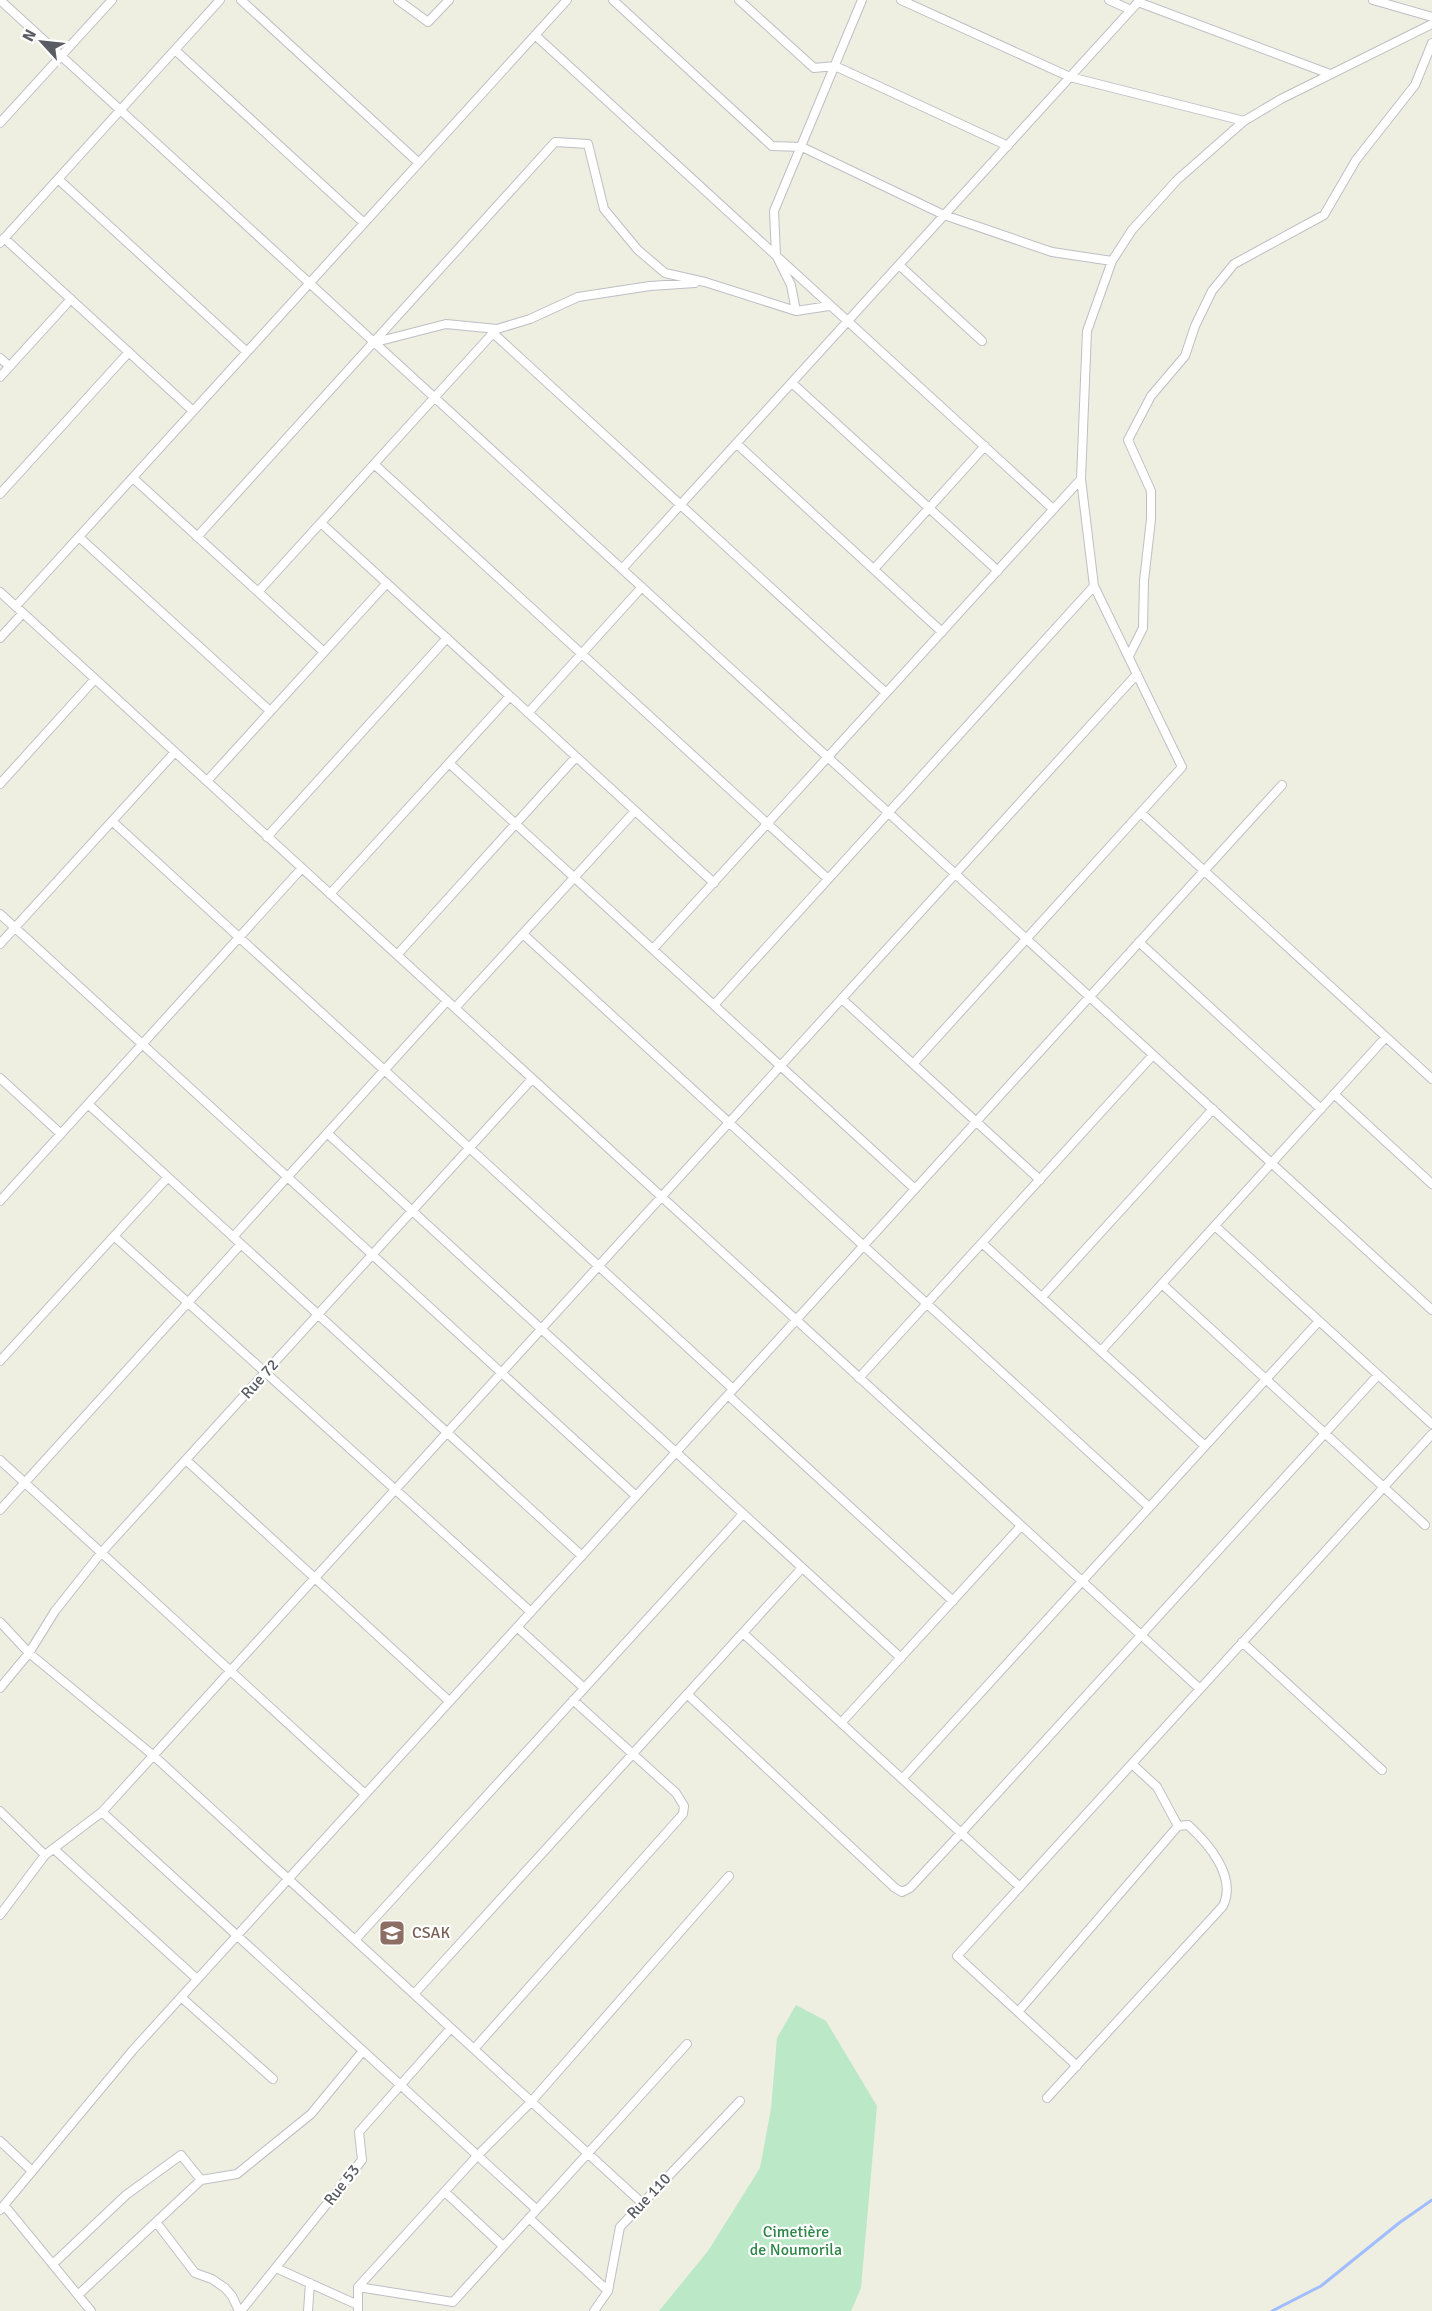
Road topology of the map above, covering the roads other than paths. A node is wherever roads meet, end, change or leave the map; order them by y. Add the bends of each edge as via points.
1 (0, 0) edge
2 (112, 0) edge
3 (220, 0) edge
4 (241, 0) edge
5 (398, 0) edge
6 (449, 0) edge
7 (567, 0) edge
8 (613, 0) edge
9 (739, 0) edge
10 (862, 0) edge
11 (902, 0) edge
12 (1109, 0) edge
13 (1373, 0) edge
14 (1139, 1) edge
15 (1131, 10) junction
16 (1432, 17) edge
17 (1432, 24) edge
18 (535, 35) junction
19 (1432, 43) edge
20 (175, 50) junction
21 (61, 56) junction
22 (835, 66) junction
23 (1330, 74) junction
24 (1070, 77) junction
25 (120, 110) junction
26 (1244, 121) junction
27 (0, 123) edge
28 (1008, 146) junction
29 (802, 147) junction
30 (419, 163) junction
31 (58, 179) junction
32 (944, 215) junction
33 (364, 223) junction
34 (2, 240) edge
35 (776, 255) junction
36 (1112, 261) junction
37 (899, 265) junction
38 (705, 282) junction
39 (309, 283) junction
40 (70, 299) junction
41 (829, 306) junction
42 (796, 311) junction
43 (848, 321) junction
44 (982, 341) dead end
45 (374, 342) junction
46 (129, 352) junction
47 (247, 352) junction
48 (0, 358) edge
49 (9, 366) junction
50 (0, 376) edge
51 (792, 383) junction
52 (434, 398) junction
53 (193, 411) junction
54 (737, 444) junction
55 (985, 446) junction
56 (374, 464) junction
57 (133, 478) junction
58 (1081, 478) junction
59 (0, 494) edge
60 (681, 505) junction
61 (929, 508) junction
62 (1053, 509) junction
63 (321, 523) junction
64 (79, 537) junction
65 (197, 537) junction
66 (622, 569) junction
67 (874, 569) junction
68 (998, 571) junction
69 (387, 583) junction
70 (1094, 586) junction
71 (642, 587) junction
72 (0, 592) edge
73 (258, 592) junction
74 (19, 610) junction
75 (942, 632) junction
76 (0, 638) edge
77 (447, 639) junction
78 (324, 652) junction
79 (582, 654) junction
80 (1129, 656) junction
81 (1137, 674) junction
82 (95, 679) junction
83 (886, 693) junction
84 (510, 696) junction
85 (270, 711) junction
86 (528, 713) junction
87 (175, 752) junction
88 (576, 757) junction
89 (828, 757) junction
90 (449, 763) junction
91 (207, 781) junction
92 (0, 784) edge
93 (1282, 785) dead end
94 (635, 810) junction
95 (888, 813) junction
96 (1141, 813) junction
97 (112, 821) junction
98 (516, 824) junction
99 (768, 824) junction
100 (267, 837) junction
101 (302, 868) junction
102 (1204, 871) junction
103 (955, 874) junction
104 (575, 877) junction
105 (828, 879) junction
106 (714, 883) junction
107 (330, 894) junction
108 (0, 914) edge
109 (15, 927) junction
110 (523, 934) junction
111 (240, 937) junction
112 (1026, 939) junction
113 (1139, 942) junction
114 (0, 944) edge
115 (653, 950) junction
116 (397, 955) junction
117 (1090, 997) junction
118 (842, 999) junction
119 (447, 1001) junction
120 (714, 1005) junction
121 (455, 1008) junction
122 (1386, 1037) junction
123 (142, 1044) junction
124 (1153, 1055) junction
125 (913, 1064) junction
126 (781, 1066) junction
127 (385, 1070) junction
128 (0, 1078) edge
129 (532, 1079) junction
130 (1432, 1079) edge
131 (1334, 1094) junction
132 (88, 1104) junction
133 (1213, 1109) junction
134 (1321, 1109) junction
135 (976, 1122) junction
136 (729, 1123) junction
137 (327, 1133) junction
138 (61, 1134) junction
139 (470, 1148) junction
140 (1272, 1163) junction
141 (168, 1177) junction
142 (288, 1177) junction
143 (1040, 1180) junction
144 (1432, 1184) edge
145 (915, 1189) junction
146 (662, 1197) junction
147 (0, 1201) edge
148 (412, 1211) junction
149 (1215, 1226) junction
150 (114, 1236) junction
151 (233, 1237) junction
152 (982, 1242) junction
153 (242, 1244) junction
154 (863, 1246) junction
155 (372, 1254) junction
156 (599, 1266) junction
157 (1162, 1284) junction
158 (1042, 1297) junction
159 (188, 1303) junction
160 (927, 1304) junction
161 (1432, 1310) edge
162 (318, 1314) junction
163 (796, 1320) junction
164 (1318, 1321) junction
165 (542, 1329) junction
166 (1101, 1351) junction
167 (0, 1361) edge
168 (265, 1373) junction
169 (502, 1373) junction
170 (1377, 1375) junction
171 (859, 1378) junction
172 (1265, 1379) junction
173 (731, 1392) junction
174 (1432, 1424) edge
175 (448, 1433) junction
176 (1324, 1433) junction
177 (1432, 1434) edge
178 (1205, 1446) junction
179 (676, 1452) junction
180 (0, 1460) edge
181 (186, 1460) junction
182 (25, 1483) junction
183 (1384, 1487) junction
184 (395, 1490) junction
185 (636, 1496) junction
186 (1149, 1507) junction
187 (0, 1510) edge
188 (743, 1514) junction
189 (1425, 1525) dead end
190 (1021, 1526) junction
191 (102, 1553) junction
192 (582, 1556) junction
193 (802, 1568) junction
194 (315, 1578) junction
195 (1082, 1581) junction
196 (953, 1601) junction
197 (531, 1612) junction
198 (0, 1622) edge
199 (517, 1627) junction
200 (743, 1633) junction
201 (1141, 1635) junction
202 (1242, 1642) junction
203 (29, 1653) junction
204 (901, 1658) junction
205 (231, 1671) junction
206 (0, 1688) edge
207 (584, 1688) junction
208 (1200, 1689) junction
209 (687, 1694) junction
210 (573, 1700) junction
211 (449, 1701) junction
212 (842, 1723) junction
213 (632, 1754) junction
214 (154, 1756) junction
215 (1132, 1764) junction
216 (1382, 1770) dead end
217 (902, 1779) junction
218 (365, 1794) junction
219 (0, 1811) edge
220 (102, 1812) junction
221 (1178, 1826) junction
222 (961, 1833) junction
223 (54, 1849) junction
224 (45, 1856) junction
225 (729, 1876) dead end
226 (288, 1879) junction
227 (1020, 1887) junction
228 (0, 1915) edge
229 (237, 1935) junction
230 (355, 1941) junction
231 (197, 1979) junction
232 (414, 1994) junction
233 (181, 1997) junction
234 (1018, 2012) junction
235 (451, 2028) junction
236 (687, 2044) dead end
237 (474, 2049) junction
238 (363, 2051) junction
239 (1077, 2066) junction
240 (273, 2079) dead end
241 (401, 2085) junction
242 (1047, 2098) dead end
243 (740, 2101) dead end
244 (531, 2102) junction
245 (0, 2141) edge
246 (588, 2153) junction
247 (477, 2156) junction
248 (32, 2171) junction
249 (201, 2180) junction
250 (445, 2192) junction
251 (642, 2203) junction
252 (2, 2207) edge
253 (536, 2209) junction
254 (529, 2218) junction
255 (156, 2222) junction
256 (504, 2246) junction
257 (53, 2264) junction
258 (276, 2268) junction
259 (310, 2283) junction
260 (358, 2287) junction
261 (608, 2291) junction
262 (78, 2295) junction
263 (358, 2308) edge
264 (91, 2311) edge
265 (240, 2311) edge
266 (308, 2311) edge
267 (594, 2311) edge

1 - 21 street
2 - 21 street
3 - 20 street
4 - 30 street
5 - 6 street via 428,22
7 - 18 street
8 - 29 street via 772,146
9 - 22 street via 814,68
10 - 22 street
11 - 24 street
12 - 15 street
13 - 16 street
14 - 15 street
14 - 23 street
15 - 24 street
17 - 23 street
18 - 30 street
18 - 35 street
19 - 80 street via 1415,85 1356,160 1324,215 1234,264 1212,291 1185,356 1151,396 1128,440 1151,491 1143,628
20 - 25 street
20 - 33 street
21 - 25 street
21 - 27 street
22 - 28 street
22 - 29 street
23 - 26 street
24 - 26 street
24 - 28 street
25 - 31 street
25 - 39 street
26 - 36 street via 1178,180 1132,230
28 - 32 street
29 - 32 street
29 - 35 street via 774,211
30 - 33 street
31 - 34 street
31 - 47 street
32 - 36 street via 1052,252
32 - 37 street
33 - 39 street
34 - 40 street
35 - 41 street
35 - 42 street via 791,285
36 - 58 street via 1087,331
37 - 43 street
37 - 44 street
38 - 42 street
38 - 45 street via 578,297 530,319 496,329 446,324
38 - 45 street via 665,273 639,250 604,208 588,144 555,142
39 - 45 street
39 - 47 street
40 - 46 street
40 - 49 street
41 - 42 street
41 - 43 street
43 - 51 street
43 - 55 street
45 - 52 street
45 - 65 street
46 - 53 street
46 - 59 street
47 - 53 street
48 - 49 street
49 - 50 street
51 - 54 street
51 - 61 street
52 - 56 street
52 - 60 street via 493,333
52 - 66 street
53 - 57 street
54 - 60 street
54 - 67 street
55 - 61 street
55 - 62 street
56 - 63 street
56 - 79 street
57 - 64 street
57 - 65 street
58 - 62 street
58 - 70 street
60 - 66 street
60 - 83 street
61 - 67 street
61 - 68 street
62 - 68 street
63 - 69 street
63 - 73 street
64 - 74 street
64 - 85 street
65 - 73 street
66 - 71 street
67 - 75 street
68 - 75 street
69 - 77 street
69 - 78 street
70 - 80 street
70 - 95 street
71 - 79 street
71 - 89 street
72 - 74 street
73 - 78 street
74 - 76 street
74 - 82 street
75 - 83 street
77 - 84 street
77 - 100 street
78 - 85 street
79 - 86 street
79 - 99 street
80 - 81 street
81 - 96 street via 1182,767
81 - 103 street
82 - 87 street
82 - 92 street
83 - 89 street
84 - 86 street
84 - 90 street
85 - 91 street
86 - 88 street
87 - 91 street
87 - 97 street
88 - 94 street
88 - 98 street
89 - 95 street
89 - 99 street
90 - 98 street
90 - 107 street
91 - 100 street
93 - 102 street
94 - 104 street
94 - 106 street
95 - 103 street
95 - 105 street
96 - 102 street
96 - 112 street
97 - 109 street
97 - 111 street
98 - 104 street
98 - 116 street
99 - 105 street
99 - 106 street
100 - 101 street
101 - 107 street
101 - 111 street
102 - 113 street
102 - 122 street
103 - 112 street
103 - 118 street
104 - 110 street
104 - 115 street
105 - 120 street
106 - 115 street
107 - 116 street
108 - 109 street
109 - 114 street
109 - 123 street
110 - 121 street
110 - 136 street
111 - 123 street
111 - 127 street
112 - 117 street
112 - 125 street
113 - 117 street
113 - 134 street
115 - 120 street
116 - 119 street
117 - 124 street
117 - 135 street
118 - 125 street
118 - 126 street
119 - 121 street
119 - 127 street
120 - 126 street
121 - 129 street
122 - 130 street
122 - 131 street
123 - 132 street
123 - 142 street
124 - 133 street
124 - 143 street
125 - 135 street
126 - 136 street
126 - 145 street
127 - 137 street
127 - 139 street
128 - 138 street
129 - 139 street, Rue 72
129 - 146 street
131 - 134 street
131 - 144 street
132 - 138 street
132 - 141 street
133 - 140 street
133 - 158 street
134 - 140 street
135 - 143 street
135 - 145 street
136 - 146 street
136 - 154 street
137 - 142 street
137 - 148 street
138 - 147 street
139 - 148 street, Rue 72
139 - 156 street
140 - 149 street
140 - 161 street
141 - 150 street
141 - 151 street
142 - 151 street
142 - 155 street
143 - 152 street
145 - 154 street
146 - 156 street
146 - 163 street
148 - 155 street, Rue 72
148 - 165 street
149 - 157 street
149 - 164 street
150 - 159 street
150 - 167 street
151 - 153 street
152 - 158 street
152 - 160 street
153 - 159 street
153 - 162 street
154 - 160 street
154 - 163 street
155 - 162 street, Rue 72
155 - 169 street
156 - 165 street
156 - 173 street
157 - 166 street
157 - 172 street
158 - 166 street
159 - 168 street
159 - 182 street
160 - 171 street
160 - 186 street
162 - 168 street, Rue 72
162 - 175 street
163 - 171 street
163 - 173 street
164 - 170 street
164 - 172 street
165 - 169 street
165 - 179 street
166 - 178 street
168 - 181 street, Rue 72
168 - 184 street
169 - 175 street
169 - 185 street
170 - 174 street
170 - 176 street
171 - 190 street
172 - 176 street
172 - 178 street
173 - 179 street
173 - 196 street
175 - 184 street
175 - 192 street
176 - 183 street
176 - 201 street
177 - 183 street
178 - 186 street
179 - 185 street
179 - 188 street
180 - 182 street
181 - 191 street, Rue 72
181 - 194 street
182 - 187 street
182 - 191 street
183 - 189 street
183 - 202 street
184 - 194 street
184 - 197 street
185 - 192 street
186 - 195 street
188 - 193 street
188 - 207 street
190 - 195 street
190 - 196 street
191 - 203 street, Rue 72 via 55,1611
191 - 205 street
192 - 197 street
193 - 200 street
193 - 204 street
194 - 205 street
194 - 211 street
195 - 201 street
195 - 217 street
196 - 204 street
197 - 199 street
198 - 203 street
199 - 207 street
199 - 211 street
200 - 209 street
200 - 212 street
201 - 208 street
201 - 222 street
202 - 208 street
202 - 216 street
203 - 206 street, Rue 72
203 - 214 street
204 - 212 street
205 - 214 street
205 - 218 street
207 - 210 street
208 - 215 street
209 - 213 street
209 - 222 street via 902,1892
210 - 213 street
210 - 230 street
211 - 218 street
212 - 217 street
213 - 232 street
213 - 237 street via 676,1793 684,1806 682,1814
214 - 220 street
214 - 226 street
215 - 221 street via 1157,1787
215 - 227 street
217 - 222 street
218 - 226 street
219 - 224 street
220 - 223 street
220 - 229 street
221 - 234 street
221 - 239 street via 1188,1825 1202,1838 1225,1875 1228,1897 1224,1906
222 - 227 street
223 - 224 street
223 - 231 street
224 - 228 street
225 - 244 street
226 - 229 street
226 - 230 street
227 - 234 street via 957,1956
229 - 231 street
229 - 238 street
230 - 232 street
231 - 233 street
232 - 235 street
233 - 240 street
233 - 248 street
234 - 239 street
235 - 237 street
235 - 241 street, Rue 53
236 - 246 street
237 - 244 street
238 - 241 street
238 - 249 street via 311,2114 237,2174
239 - 242 street
241 - 247 street
241 - 258 street, Rue 53 via 359,2132 362,2160
243 - 251 street, Rue 110
244 - 246 street
244 - 247 street
245 - 248 street
246 - 251 street
246 - 253 street
247 - 250 street
247 - 253 street
248 - 252 street
249 - 255 street
249 - 257 street via 181,2155 126,2195
250 - 256 street
250 - 260 street
251 - 261 street, Rue 110 via 620,2227
252 - 257 street
253 - 254 street
254 - 256 street
254 - 261 street
255 - 262 street
255 - 265 street via 195,2272 225,2288
256 - 260 street via 453,2302
257 - 262 street
258 - 259 street
258 - 265 street, Rue 53
259 - 263 street
259 - 266 street
260 - 263 street
261 - 267 street, Rue 110
262 - 264 street

